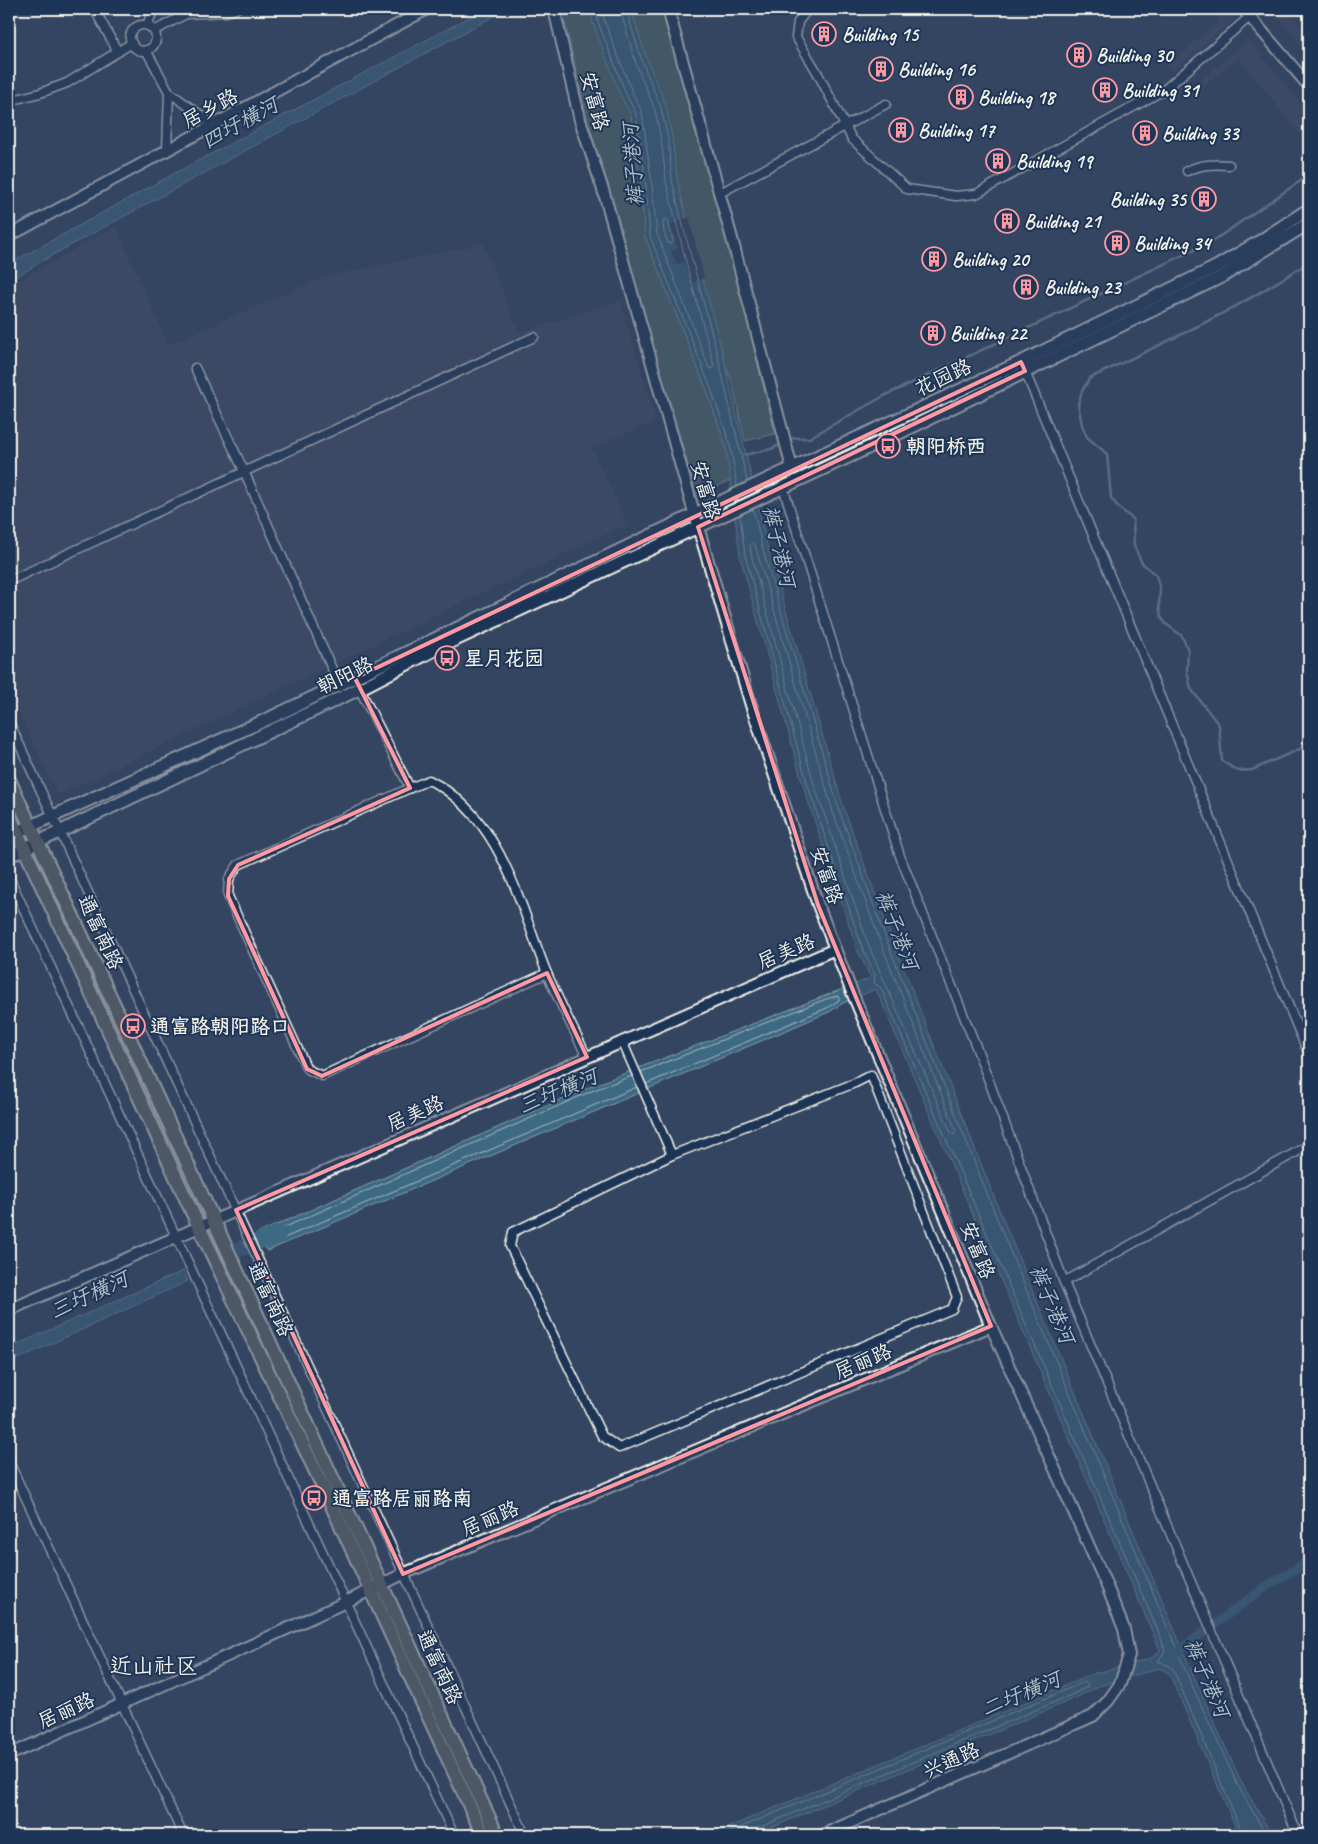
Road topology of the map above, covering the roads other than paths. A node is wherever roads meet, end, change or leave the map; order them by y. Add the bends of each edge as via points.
1 (154, 9) edge
2 (236, 9) edge
3 (427, 9) edge
4 (554, 9) edge
5 (668, 9) edge
6 (808, 9) edge
7 (1259, 9) edge
8 (1246, 13) edge
9 (96, 14) dead end
10 (147, 26) junction
11 (154, 31) junction
12 (132, 44) junction
13 (146, 50) junction
14 (118, 52) junction
15 (1309, 86) edge
16 (170, 92) junction
17 (9, 100) edge
18 (886, 104) dead end
19 (214, 125) junction
20 (846, 126) junction
21 (167, 150) junction
22 (1229, 166) dead end
23 (1188, 171) dead end
24 (720, 193) junction
25 (1309, 209) edge
26 (1309, 223) edge
27 (9, 236) edge
28 (534, 337) dead end
29 (1023, 367) junction
30 (195, 368) dead end
31 (792, 468) junction
32 (244, 471) junction
33 (783, 487) junction
34 (694, 515) junction
35 (698, 527) junction
36 (9, 581) edge
37 (355, 678) junction
38 (340, 685) junction
39 (359, 689) junction
40 (344, 696) junction
41 (9, 722) edge
42 (9, 780) edge
43 (410, 788) junction
44 (9, 815) edge
45 (52, 816) junction
46 (30, 826) junction
47 (59, 833) junction
48 (13, 834) edge
49 (38, 843) junction
50 (25, 849) junction
51 (9, 856) edge
52 (9, 877) edge
53 (835, 949) junction
54 (547, 973) junction
55 (622, 1041) junction
56 (1309, 1055) edge
57 (587, 1057) junction
58 (1309, 1145) edge
59 (672, 1155) junction
60 (236, 1210) junction
61 (213, 1220) junction
62 (199, 1227) junction
63 (176, 1237) junction
64 (1064, 1282) junction
65 (9, 1310) edge
66 (991, 1326) junction
67 (9, 1462) edge
68 (403, 1574) junction
69 (382, 1584) junction
70 (370, 1590) junction
71 (346, 1602) junction
72 (122, 1705) junction
73 (1093, 1716) joint
74 (9, 1755) edge
75 (183, 1835) edge
76 (454, 1835) edge
77 (483, 1835) edge
78 (498, 1835) edge
79 (525, 1835) edge
80 (822, 1835) edge
81 (1298, 1835) edge

1 - 10 street
2 - 11 street via 186,14
3 - 19 street, 居乡路
4 - 34 street, 安富路 via 580,120
5 - 24 street
6 - 20 street via 798,22 796,37
7 - 8 street
8 - 15 street
8 - 20 street via 1164,90 976,194 956,196 907,189 852,139
9 - 14 street
10 - 11 street
10 - 12 street via 139,26 132,31
11 - 13 street via 155,43
12 - 13 street
12 - 14 street
13 - 16 street
14 - 17 street via 66,83
16 - 19 street
16 - 21 street
18 - 20 street
19 - 21 street, 居乡路
20 - 24 street
21 - 27 street, 居乡路
22 - 23 street via 1211,164
24 - 31 street
25 - 29 main road, 花园路 via 1216,268
26 - 29 main road, 花园路 via 1221,277
28 - 32 street
29 - 31 main road, 花园路
29 - 33 main road, 花园路
29 - 56 street
30 - 32 street
31 - 34 main road, 花园路
32 - 36 street
32 - 38 street
33 - 35 main road, 花园路
33 - 64 street via 900,856 977,1049
34 - 35 street, 安富路
34 - 37 main road, 朝阳路
35 - 39 main road, 朝阳路 via 438,648
35 - 53 street, 安富路 via 751,705
37 - 38 main road, 朝阳路
37 - 39 street
38 - 40 street
38 - 45 main road, 朝阳路
39 - 40 main road, 朝阳路
39 - 43 street
40 - 47 main road, 朝阳路
41 - 45 street
42 - 46 main road, 通富南路
43 - 54 street via 429,780 439,785 457,798 487,832 507,868
43 - 54 street via 238,865 229,879 228,896 307,1069 322,1076
44 - 48 main road, 通富南路
45 - 46 main road, 朝阳路
45 - 47 street
46 - 48 main road, 朝阳路
46 - 49 main road, 通富南路
47 - 49 main road, 朝阳路
47 - 60 street
48 - 50 main road, 通富南路
49 - 50 main road, 朝阳路
49 - 61 main road, 通富南路
50 - 51 main road, 朝阳路
50 - 62 main road, 通富南路
52 - 63 street
53 - 55 street, 居美路
53 - 66 street, 安富路
54 - 57 street
55 - 57 street, 居美路
55 - 59 street
57 - 60 street, 居美路
58 - 64 street
59 - 59 street via 871,1075 957,1297 952,1309 619,1448 602,1436 510,1246 513,1232
60 - 61 street, 居美路
60 - 68 street
61 - 62 street, 居美路
61 - 69 main road, 通富南路
62 - 63 street, 居美路
62 - 70 main road, 通富南路
63 - 65 street, 居美路
63 - 71 street
64 - 81 street
66 - 68 street, 居丽路
66 - 73 street, 安富路 via 1124,1629 1129,1655 1120,1684
67 - 72 street
68 - 69 street, 居丽路
68 - 79 street
69 - 70 street, 居丽路
69 - 78 main road, 通富南路
70 - 71 street, 居丽路
70 - 77 main road, 通富南路
71 - 72 street, 居丽路
71 - 76 street
72 - 74 street, 居丽路
72 - 75 street
73 - 80 street, 兴通路

